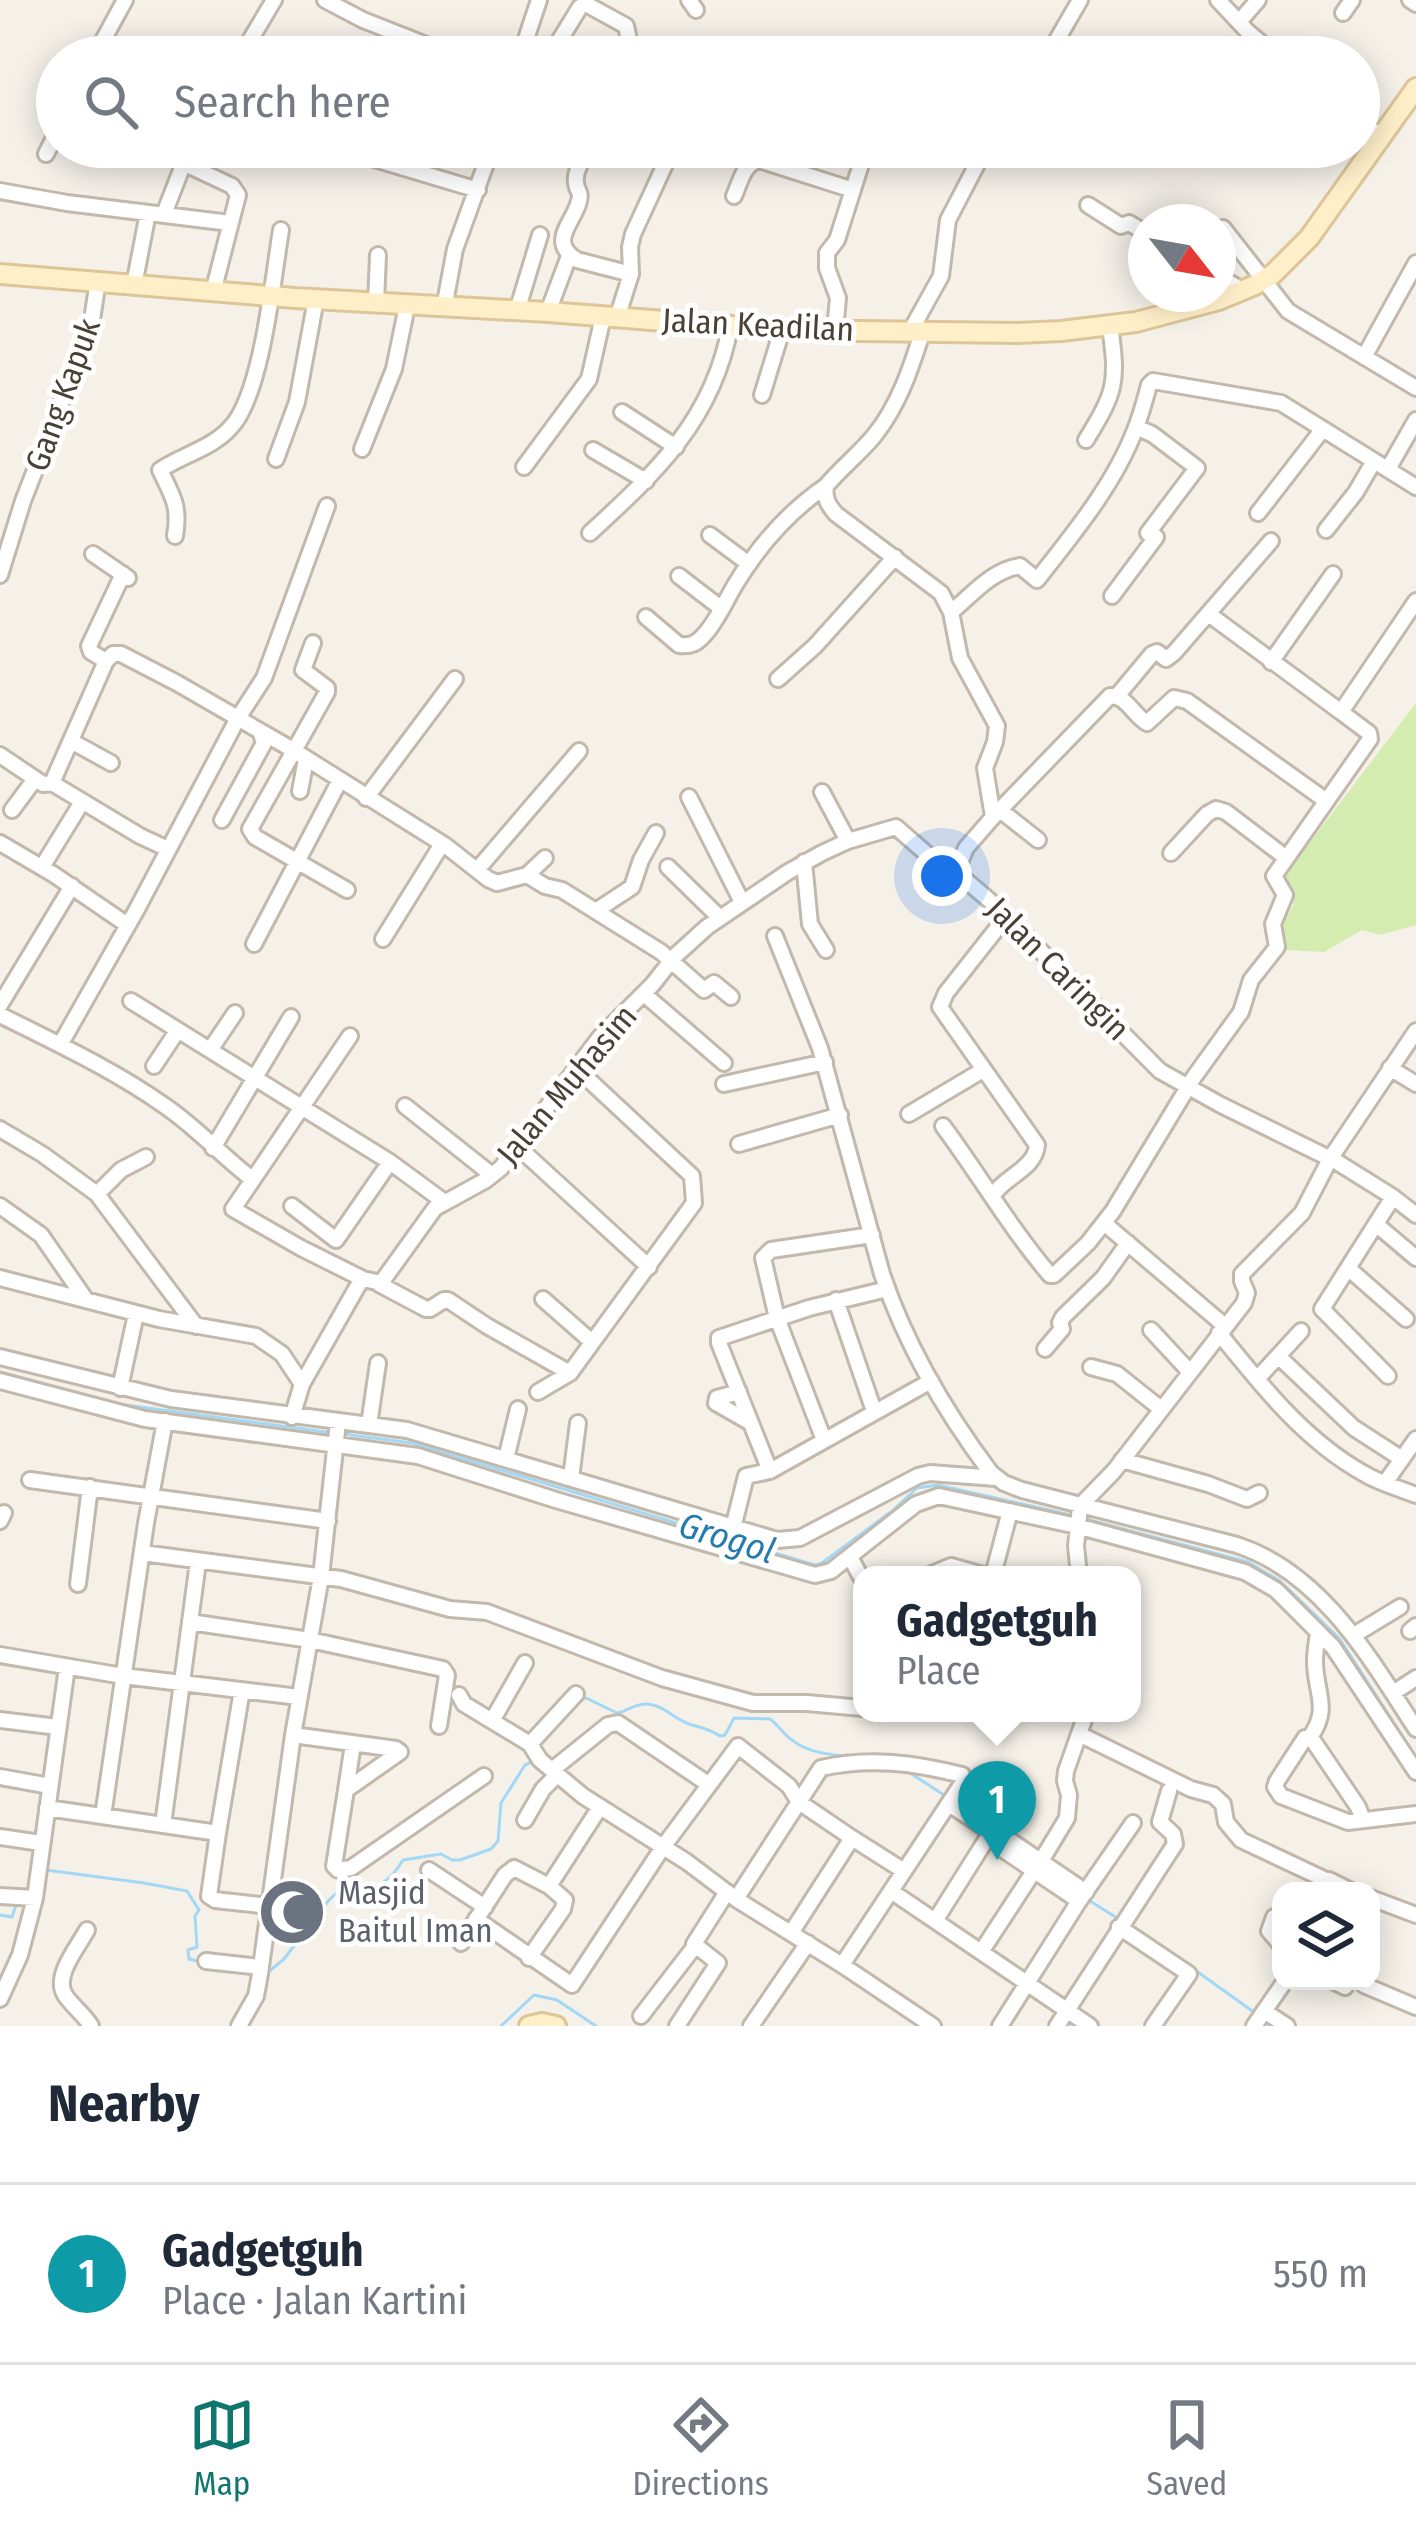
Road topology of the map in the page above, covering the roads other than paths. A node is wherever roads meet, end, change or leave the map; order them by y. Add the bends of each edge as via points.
1 (125, 0) edge
2 (274, 0) edge
3 (325, 0) edge
4 (538, 0) edge
5 (1080, 0) edge
6 (1218, 0) edge
7 (1258, 0) edge
8 (1238, 22) junction
9 (105, 36) edge
10 (253, 36) edge
11 (404, 36) edge
12 (527, 36) edge
13 (562, 36) edge
14 (625, 36) edge
15 (1059, 36) edge
16 (1254, 36) edge
17 (1413, 99) edge
18 (1382, 136) joint
19 (1380, 139) edge
20 (180, 168) edge
21 (193, 168) edge
22 (404, 168) edge
23 (485, 168) edge
24 (580, 168) edge
25 (663, 168) edge
26 (746, 168) edge
27 (784, 168) edge
28 (860, 168) edge
29 (975, 168) edge
30 (1359, 168) edge
31 (478, 190) junction
32 (853, 190) junction
33 (0, 191) edge
34 (734, 196) dead end
35 (1088, 205) dead end
36 (156, 213) junction
37 (230, 223) junction
38 (1128, 223) edge
39 (281, 230) dead end
40 (540, 235) dead end
41 (1236, 245) edge
42 (378, 255) dead end
43 (571, 257) junction
44 (1416, 263) edge
45 (0, 274) edge
46 (631, 274) junction
47 (1266, 280) junction
48 (1411, 284) edge
49 (134, 285) junction
50 (1236, 286) edge
51 (1242, 290) junction
52 (213, 292) junction
53 (97, 294) junction
54 (270, 296) junction
55 (316, 299) junction
56 (376, 303) junction
57 (444, 308) junction
58 (406, 311) junction
59 (517, 311) junction
60 (551, 313) junction
61 (610, 317) junction
62 (1110, 326) junction
63 (835, 330) junction
64 (917, 330) junction
65 (782, 331) junction
66 (729, 333) junction
67 (1364, 357) junction
68 (1416, 388) edge
69 (762, 394) dead end
70 (622, 412) dead end
71 (1416, 420) edge
72 (1136, 427) junction
73 (1323, 429) junction
74 (1086, 440) dead end
75 (676, 446) junction
76 (362, 449) dead end
77 (593, 450) dead end
78 (276, 459) dead end
79 (1381, 465) junction
80 (524, 466) dead end
81 (646, 481) junction
82 (826, 486) junction
83 (1416, 487) edge
84 (327, 506) dead end
85 (1258, 513) dead end
86 (1326, 530) dead end
87 (590, 533) dead end
88 (710, 535) dead end
89 (5, 536) edge
90 (175, 536) dead end
91 (1271, 541) dead end
92 (93, 554) dead end
93 (895, 557) junction
94 (748, 564) junction
95 (1333, 574) dead end
96 (0, 575) edge
97 (679, 576) dead end
98 (1112, 596) dead end
99 (1416, 601) edge
100 (722, 609) junction
101 (951, 612) junction
102 (1210, 615) junction
103 (646, 617) dead end
104 (313, 643) dead end
105 (106, 662) junction
106 (1271, 662) junction
107 (455, 679) dead end
108 (778, 679) dead end
109 (1117, 695) junction
110 (1340, 712) junction
111 (238, 718) junction
112 (260, 731) junction
113 (71, 741) junction
114 (578, 752) dead end
115 (299, 754) junction
116 (0, 755) edge
117 (111, 763) dead end
118 (35, 779) junction
119 (340, 780) junction
120 (52, 783) junction
121 (300, 791) dead end
122 (821, 792) dead end
123 (689, 797) dead end
124 (366, 798) junction
125 (1325, 800) junction
126 (82, 802) junction
127 (12, 810) dead end
128 (997, 814) junction
129 (222, 820) dead end
130 (656, 832) dead end
131 (1037, 840) dead end
132 (848, 841) junction
133 (0, 843) edge
134 (442, 844) junction
135 (168, 849) junction
136 (1172, 853) dead end
137 (1285, 857) junction
138 (545, 858) dead end
139 (298, 862) junction
140 (804, 862) junction
141 (42, 867) junction
142 (668, 867) dead end
143 (477, 870) junction
144 (956, 872) junction
145 (527, 875) junction
146 (72, 886) junction
147 (347, 890) dead end
148 (742, 902) junction
149 (597, 910) junction
150 (1006, 917) junction
151 (720, 918) junction
152 (126, 924) junction
153 (775, 936) dead end
154 (383, 939) dead end
155 (254, 944) dead end
156 (826, 950) dead end
157 (672, 960) junction
158 (644, 994) junction
159 (730, 997) dead end
160 (130, 1001) dead end
161 (0, 1005) edge
162 (235, 1012) dead end
163 (0, 1015) edge
164 (291, 1017) dead end
165 (178, 1030) junction
166 (1416, 1031) edge
167 (350, 1036) dead end
168 (60, 1045) junction
169 (210, 1050) junction
170 (824, 1062) junction
171 (724, 1063) dead end
172 (154, 1066) dead end
173 (576, 1068) junction
174 (1390, 1068) junction
175 (983, 1070) junction
176 (254, 1077) junction
177 (724, 1084) dead end
178 (1416, 1084) edge
179 (1187, 1088) junction
180 (405, 1106) dead end
181 (302, 1107) junction
182 (909, 1114) dead end
183 (840, 1115) junction
184 (943, 1126) dead end
185 (2, 1137) edge
186 (739, 1144) dead end
187 (518, 1147) junction
188 (213, 1148) junction
189 (146, 1157) dead end
190 (1330, 1159) junction
191 (390, 1162) junction
192 (492, 1175) junction
193 (252, 1179) junction
194 (97, 1194) junction
195 (993, 1195) junction
196 (1393, 1197) junction
197 (443, 1201) junction
198 (0, 1206) edge
199 (292, 1206) dead end
200 (1416, 1215) edge
201 (1104, 1223) junction
202 (1377, 1226) junction
203 (872, 1235) junction
204 (1128, 1243) junction
205 (1416, 1258) edge
206 (649, 1267) junction
207 (1348, 1268) junction
208 (0, 1278) edge
209 (371, 1281) junction
210 (887, 1289) junction
211 (543, 1299) dead end
212 (86, 1300) junction
213 (836, 1300) junction
214 (136, 1314) junction
215 (777, 1318) junction
216 (1406, 1319) dead end
217 (196, 1326) junction
218 (1151, 1330) dead end
219 (1222, 1330) junction
220 (1300, 1330) dead end
221 (592, 1342) junction
222 (1045, 1349) dead end
223 (1278, 1356) junction
224 (0, 1357) edge
225 (378, 1363) dead end
226 (1091, 1366) dead end
227 (1189, 1371) junction
228 (570, 1373) junction
229 (1388, 1376) dead end
230 (1257, 1379) junction
231 (0, 1381) edge
232 (931, 1381) junction
233 (302, 1384) junction
234 (120, 1388) junction
235 (538, 1392) dead end
236 (739, 1392) junction
237 (518, 1409) dead end
238 (1161, 1409) junction
239 (874, 1412) junction
240 (292, 1417) junction
241 (165, 1421) junction
242 (578, 1423) dead end
243 (369, 1425) junction
244 (754, 1431) junction
245 (337, 1435) junction
246 (1416, 1439) edge
247 (824, 1440) junction
248 (506, 1459) junction
249 (1402, 1459) junction
250 (1122, 1460) junction
251 (770, 1471) junction
252 (746, 1477) junction
253 (571, 1478) junction
254 (996, 1478) junction
255 (30, 1480) dead end
256 (1385, 1483) junction
257 (90, 1487) junction
258 (1259, 1493) dead end
259 (1416, 1495) edge
260 (151, 1497) junction
261 (1010, 1511) junction
262 (1079, 1516) junction
263 (328, 1521) junction
264 (733, 1528) junction
265 (142, 1553) junction
266 (850, 1557) junction
267 (198, 1562) junction
268 (855, 1566) edge
269 (996, 1566) edge
270 (1079, 1566) edge
271 (321, 1576) junction
272 (78, 1584) dead end
273 (1400, 1607) dead end
274 (190, 1622) junction
275 (1318, 1632) junction
276 (1354, 1635) junction
277 (310, 1640) junction
278 (0, 1655) edge
279 (525, 1663) dead end
280 (67, 1667) junction
281 (123, 1676) junction
282 (1416, 1678) edge
283 (182, 1684) junction
284 (242, 1690) junction
285 (1393, 1693) junction
286 (576, 1694) dead end
287 (459, 1695) dead end
288 (299, 1697) junction
289 (853, 1707) edge
290 (0, 1720) edge
291 (492, 1721) junction
292 (1083, 1722) edge
293 (58, 1726) junction
294 (439, 1726) dead end
295 (1416, 1729) edge
296 (1079, 1734) junction
297 (293, 1735) junction
298 (1310, 1737) junction
299 (353, 1744) junction
300 (541, 1758) junction
301 (1416, 1772) edge
302 (484, 1776) dead end
303 (0, 1778) edge
304 (708, 1784) junction
305 (50, 1786) junction
306 (346, 1790) junction
307 (1169, 1791) dead end
308 (951, 1801) junction
309 (799, 1802) junction
310 (600, 1807) junction
311 (47, 1808) junction
312 (1416, 1814) edge
313 (103, 1816) junction
314 (525, 1820) dead end
315 (1363, 1820) junction
316 (1133, 1823) dead end
317 (163, 1825) junction
318 (991, 1832) junction
319 (218, 1834) junction
320 (0, 1837) edge
321 (852, 1838) junction
322 (1011, 1841) dead end
323 (41, 1843) junction
324 (663, 1846) junction
325 (1037, 1866) junction
326 (429, 1870) dead end
327 (904, 1871) junction
328 (1321, 1882) edge
329 (549, 1886) junction
330 (891, 1891) junction
331 (0, 1896) edge
332 (731, 1896) junction
333 (1082, 1896) junction
334 (35, 1898) junction
335 (1380, 1901) edge
336 (269, 1906) junction
337 (480, 1913) junction
338 (1416, 1916) edge
339 (934, 1922) junction
340 (1122, 1924) junction
341 (87, 1930) dead end
342 (791, 1933) junction
343 (461, 1943) dead end
344 (808, 1943) junction
345 (695, 1946) junction
346 (981, 1952) junction
347 (529, 1958) junction
348 (206, 1961) dead end
349 (842, 1965) junction
350 (261, 1966) junction
351 (1028, 1984) junction
352 (1279, 1990) edge
353 (1376, 1990) edge
354 (0, 1999) edge
355 (1416, 2007) edge
356 (1067, 2011) junction
357 (641, 2016) dead end
358 (1259, 2018) edge
359 (91, 2026) edge
360 (238, 2026) edge
361 (529, 2026) edge
362 (556, 2026) edge
363 (677, 2026) edge
364 (752, 2026) edge
365 (933, 2026) edge
366 (1000, 2026) edge
367 (1057, 2026) edge
368 (1090, 2026) edge
369 (1153, 2026) edge
370 (1286, 2026) edge

1 - 9 street
2 - 10 street
3 - 11 street
4 - 12 street
5 - 15 street
6 - 8 street
7 - 8 street
8 - 16 street
13 - 14 street via 586,4 626,26
17 - 18 main road, Jalan Keadilan
18 - 19 main road, Jalan Keadilan
20 - 36 street
21 - 37 street via 236,189
22 - 31 street
23 - 31 street
24 - 43 street via 580,199 563,234
25 - 46 street via 633,234
26 - 34 street
27 - 32 street
28 - 32 street
29 - 64 street via 948,220 941,276
30 - 47 main road, Jalan Keadilan via 1309,238
31 - 57 street via 450,265
32 - 63 street via 827,254 838,298
33 - 36 street
35 - 38 street
36 - 37 street
36 - 49 street
37 - 52 street
39 - 54 street
40 - 59 street
41 - 47 street
42 - 56 street
43 - 46 street
43 - 60 street
44 - 48 street
45 - 53 main road, Jalan Keadilan
46 - 61 street
47 - 51 main road, Jalan Keadilan
47 - 67 street via 1288,311
48 - 67 street
49 - 52 main road, Jalan Keadilan
49 - 53 main road, Jalan Keadilan
50 - 51 street
51 - 62 main road, Jalan Keadilan
52 - 54 main road, Jalan Keadilan
53 - 89 street, Gang Kapuk via 85,345
54 - 55 main road, Jalan Keadilan
54 - 90 street via 240,416 221,437 160,470 177,506
55 - 56 main road, Jalan Keadilan
55 - 78 street via 297,402
56 - 58 main road, Jalan Keadilan
57 - 58 main road, Jalan Keadilan
57 - 59 main road, Jalan Keadilan
58 - 76 street via 394,370
59 - 60 main road, Jalan Keadilan
60 - 61 main road, Jalan Keadilan
61 - 66 main road, Jalan Keadilan
61 - 80 street via 587,382
62 - 64 main road, Jalan Keadilan
62 - 74 street via 1113,391
63 - 64 main road, Jalan Keadilan
63 - 65 main road, Jalan Keadilan
64 - 82 street via 893,408
65 - 66 main road, Jalan Keadilan
65 - 69 street
66 - 75 street via 700,412
67 - 68 street
70 - 75 street
71 - 79 street
72 - 73 street via 1156,382 1272,400
72 - 98 street via 1197,468
72 - 101 street via 1037,580 1020,566 1009,568
73 - 79 street
73 - 85 street
75 - 81 street
77 - 81 street
79 - 83 street
79 - 86 street
81 - 87 street
82 - 93 street via 836,514
82 - 94 street via 780,523
84 - 111 street via 268,668
88 - 94 street
89 - 96 street, Gang Kapuk
91 - 102 street, Jalan Caringin
92 - 105 street via 127,577 89,646
93 - 101 street via 935,587
93 - 108 street
94 - 100 street
95 - 106 street
97 - 100 street
99 - 110 street
100 - 103 street via 686,647
101 - 128 street via 960,658 997,726 985,768
102 - 106 street
102 - 109 street, Jalan Caringin via 1169,658 1157,652 1146,659
104 - 115 street via 303,670 327,692
105 - 111 street via 126,656
105 - 113 street
106 - 110 street
107 - 124 street
109 - 125 street via 1147,723 1174,698 1186,701
109 - 128 street, Jalan Caringin
110 - 125 street via 1371,736
111 - 112 street
111 - 135 street
112 - 115 street
112 - 129 street via 264,743
113 - 117 street
113 - 120 street
114 - 143 street
115 - 119 street
115 - 121 street
115 - 139 street via 250,830
116 - 118 street
118 - 120 street
118 - 127 street
119 - 124 street
119 - 139 street
120 - 126 street
122 - 132 street
123 - 148 street
124 - 134 street
125 - 137 street
126 - 135 street
126 - 141 street
128 - 131 street
128 - 144 street, Jalan Caringin
130 - 149 street via 632,887
132 - 140 street, Jalan Muhasim
132 - 144 street, Jalan Muhasim via 900,828
133 - 141 street
134 - 143 street
134 - 154 street
135 - 152 street
136 - 137 street via 1216,809
137 - 179 street via 1274,876 1285,895 1273,924 1277,947
138 - 145 street
139 - 147 street
139 - 155 street
140 - 148 street, Jalan Muhasim
140 - 156 street via 810,924
141 - 146 street
142 - 151 street
143 - 145 street via 497,883
144 - 150 street, Jalan Caringin
145 - 149 street
146 - 152 street
146 - 161 street
148 - 151 street, Jalan Muhasim
149 - 157 street
150 - 175 street via 941,1002
150 - 179 street, Jalan Caringin via 1150,1063
151 - 157 street, Jalan Muhasim
152 - 168 street
153 - 170 street
157 - 158 street, Jalan Muhasim
157 - 159 street via 704,989 715,983
158 - 171 street
158 - 173 street, Jalan Muhasim
160 - 165 street
162 - 169 street
163 - 168 street
164 - 176 street
165 - 169 street
165 - 172 street
166 - 174 street
167 - 181 street
168 - 188 street via 155,1099
169 - 176 street
170 - 177 street
170 - 183 street
173 - 187 street, Jalan Muhasim
173 - 206 street via 692,1175 694,1203
174 - 178 street
174 - 190 street
175 - 182 street
175 - 195 street via 1038,1149
176 - 181 street
176 - 188 street
179 - 190 street, Jalan Caringin
179 - 201 street
180 - 192 street
181 - 191 street
181 - 193 street
183 - 186 street
183 - 203 street
184 - 195 street
185 - 194 street
187 - 192 street, Jalan Muhasim
187 - 206 street
188 - 193 street
189 - 194 street
190 - 196 street, Jalan Caringin
190 - 219 street via 1302,1213 1243,1274 1247,1296
191 - 197 street
191 - 199 street via 336,1240
192 - 197 street, Jalan Muhasim
193 - 209 street via 233,1209
194 - 217 street
195 - 201 street via 1052,1275
196 - 200 street, Jalan Caringin
196 - 202 street
197 - 209 street, Jalan Muhasim
198 - 212 street via 41,1235
201 - 204 street
202 - 205 street
202 - 207 street
203 - 210 street
203 - 215 street via 765,1253
204 - 219 street
204 - 222 street
206 - 221 street
207 - 216 street
207 - 229 street via 1322,1309
208 - 212 street
209 - 228 street via 430,1310 448,1300
209 - 233 street, Jalan Muhasim
210 - 213 street
210 - 232 street
211 - 221 street
212 - 214 street
213 - 215 street
213 - 239 street
214 - 217 street
214 - 234 street
215 - 236 street via 719,1338
215 - 247 street
217 - 233 street via 266,1340
218 - 227 street
219 - 227 street
219 - 230 street
220 - 223 street
221 - 228 street
223 - 230 street
223 - 249 street via 1354,1427
224 - 234 street
225 - 243 street
226 - 238 street via 1118,1374
227 - 238 street
228 - 235 street
230 - 256 street via 1316,1440
231 - 241 street
232 - 239 street
232 - 254 street
233 - 240 street, Jalan Muhasim
234 - 240 street
236 - 244 street
236 - 244 street via 716,1403
237 - 248 street
238 - 250 street
239 - 247 street
240 - 245 street
241 - 245 street
241 - 260 street
242 - 253 street
243 - 245 street
243 - 248 street
244 - 251 street
244 - 252 street
245 - 263 street
245 - 266 street via 808,1574
246 - 249 street
247 - 251 street
248 - 253 street
249 - 256 street
250 - 258 street via 1248,1499
250 - 262 street
251 - 252 street
252 - 264 street
253 - 264 street
254 - 262 street
254 - 264 street via 918,1476 787,1541
255 - 257 street
256 - 259 street
257 - 260 street
257 - 272 street
260 - 263 street
260 - 265 street
261 - 262 street
261 - 266 street via 933,1496
261 - 269 street
262 - 270 street
262 - 275 street via 1255,1576
262 - 276 street via 1264,1554
263 - 271 street
265 - 267 street
265 - 281 street
266 - 268 street
267 - 271 street
267 - 274 street
271 - 277 street
271 - 289 street via 497,1614 722,1696
273 - 276 street
274 - 277 street
274 - 283 street
275 - 298 street via 1323,1709
275 - 301 street
276 - 285 street
277 - 288 street
277 - 294 street via 446,1670
278 - 280 street
279 - 291 street
280 - 281 street
280 - 293 street
281 - 283 street
281 - 313 street
282 - 285 street
283 - 284 street
283 - 317 street
284 - 288 street
284 - 319 street
285 - 295 street
286 - 300 street
287 - 291 street
288 - 297 street
290 - 293 street
291 - 300 street
292 - 296 street
293 - 305 street
296 - 325 street via 1066,1771 1067,1818
296 - 328 street via 1213,1795 1241,1840
297 - 299 street
297 - 336 street
298 - 315 street
298 - 315 street via 1277,1792 1332,1818
299 - 306 street
299 - 306 street via 400,1752
300 - 304 street via 618,1723
300 - 310 street
300 - 314 street via 543,1789
302 - 306 street via 342,1871 334,1865
303 - 305 street
304 - 309 street via 738,1746
304 - 324 street
305 - 311 street
307 - 340 street via 1160,1822 1175,1844
308 - 309 street via 962,1774 874,1762 821,1768
308 - 318 street
308 - 327 street
309 - 321 street
309 - 332 street
310 - 324 street
310 - 329 street
311 - 313 street
311 - 323 street
312 - 315 street
313 - 317 street
316 - 333 street
317 - 319 street
318 - 325 street via 1000,1847
318 - 339 street
319 - 336 street via 209,1896
320 - 323 street
321 - 327 street
321 - 342 street
322 - 325 street
323 - 334 street
324 - 332 street
324 - 347 street via 572,1985
325 - 333 street
325 - 346 street
326 - 337 street
327 - 330 street
329 - 337 street via 514,1868
329 - 347 street via 563,1909
330 - 339 street
330 - 349 street
331 - 334 street
332 - 342 street
332 - 345 street
333 - 351 street
334 - 354 street
335 - 338 street
336 - 350 street
337 - 343 street
337 - 347 street
339 - 346 street
340 - 356 street
340 - 369 street via 1190,1973
341 - 359 street via 61,1985
342 - 344 street
344 - 349 street
344 - 364 street
345 - 357 street
345 - 363 street via 718,1963
346 - 351 street
348 - 350 street
349 - 365 street
350 - 360 street via 256,1996
351 - 356 street
351 - 366 street
352 - 358 street
353 - 355 street
356 - 367 street
356 - 368 street
358 - 370 street
361 - 362 main road

